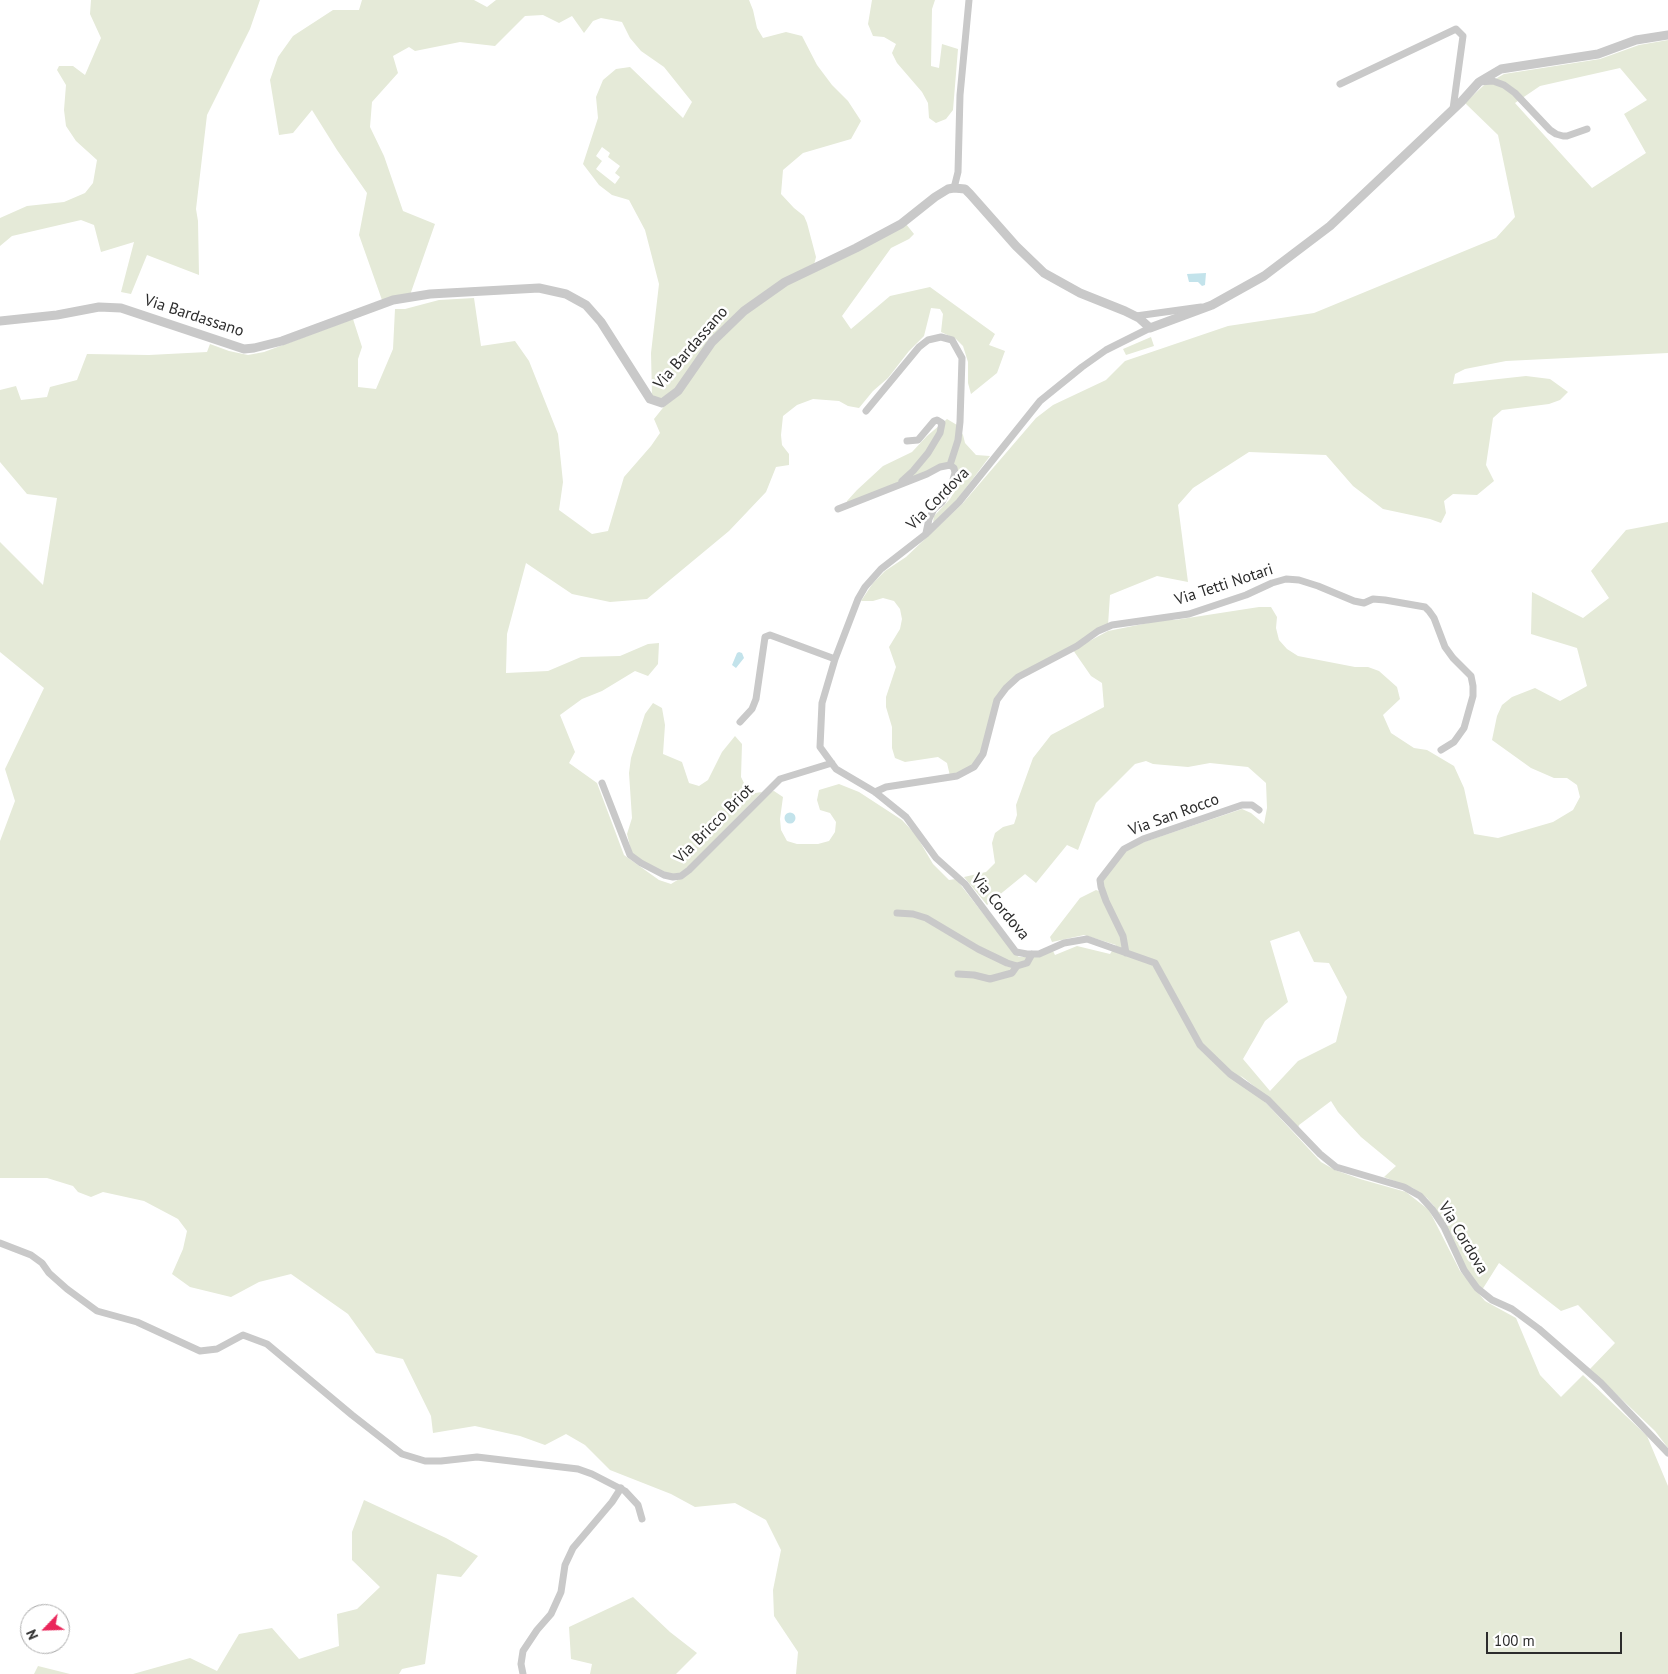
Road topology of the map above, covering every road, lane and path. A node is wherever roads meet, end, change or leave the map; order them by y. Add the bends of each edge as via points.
1 (969, 0) edge
2 (1668, 35) edge
3 (1479, 82) junction
4 (1340, 84) dead end
5 (1453, 109) junction
6 (1587, 129) dead end
7 (954, 188) junction
8 (1212, 305) junction
9 (1136, 316) junction
10 (0, 321) edge
11 (1150, 328) junction
12 (866, 411) dead end
13 (907, 441) dead end
14 (950, 466) junction
15 (898, 484) junction
16 (838, 509) dead end
17 (926, 534) junction
18 (835, 659) junction
19 (740, 722) dead end
20 (1441, 750) dead end
21 (832, 764) junction
22 (602, 783) dead end
23 (874, 792) junction
24 (1259, 810) dead end
25 (897, 913) dead end
26 (1126, 953) junction
27 (1032, 954) junction
28 (1016, 966) junction
29 (958, 974) dead end
30 (0, 1243) edge
31 (1668, 1453) edge
32 (621, 1488) junction
33 (642, 1518) dead end
34 (523, 1674) edge

1 - 7 street via 960,95 958,172
2 - 3 street via 1636,40 1598,54 1501,69
3 - 5 street
3 - 6 street via 1504,84 1556,134 1567,136
4 - 5 street via 1456,29 1463,36
5 - 8 street via 1330,226 1264,276
7 - 9 street via 965,189 1044,273 1080,293
7 - 10 street, Via Bardassano via 948,189 901,224 785,282 744,311 712,342 678,391 662,403 650,399 601,322 586,305 566,294 539,288 430,294 393,300 282,341 244,349 120,308 99,307
8 - 9 street
8 - 11 street
9 - 11 street
11 - 17 street, Via Cordova via 1098,356 1040,401 959,502
12 - 14 street via 919,346 941,337 952,340 962,358 958,440
13 - 15 street via 918,440 934,421 942,423 928,453
14 - 15 street
14 - 17 street via 955,473 942,502 929,519
15 - 16 street
17 - 18 street, Via Cordova via 881,569 865,587
18 - 19 street via 770,635 765,638 756,698 752,709
18 - 21 street, Via Cordova via 822,703 820,748
20 - 23 street, Via Tetti Notari via 1454,742 1464,728 1473,686 1471,676 1445,647 1434,618 1425,607 1385,600 1354,601 1318,586 1286,579 1189,614 1112,624 1098,631 1077,646 1018,677 1006,688 996,700 983,754 974,767 957,776 886,786
21 - 22 street, Via Bricco Briot via 780,778 689,870 673,877 630,855
21 - 23 street, Via Cordova
23 - 27 street, Via Cordova via 906,817 936,858 965,884 1016,952
24 - 26 street, Via San Rocco via 1252,805 1242,805 1143,839 1124,850 1100,880 1123,936
25 - 28 street via 926,918 978,949
26 - 27 street, Via Cordova via 1087,939
26 - 31 street, Via Cordova via 1155,963 1200,1045 1230,1074 1268,1100 1320,1154 1336,1167 1404,1187 1420,1196 1444,1227 1464,1270 1477,1288 1539,1329 1601,1384
27 - 28 street via 1027,963
28 - 29 street via 1012,973 990,979
30 - 32 street via 31,1255 67,1289 97,1311 137,1322 200,1351 217,1349 243,1335 266,1344 402,1454 425,1461 477,1457 578,1469
32 - 33 street via 638,1506
32 - 34 street via 572,1548 565,1565 561,1592 551,1614 523,1652

